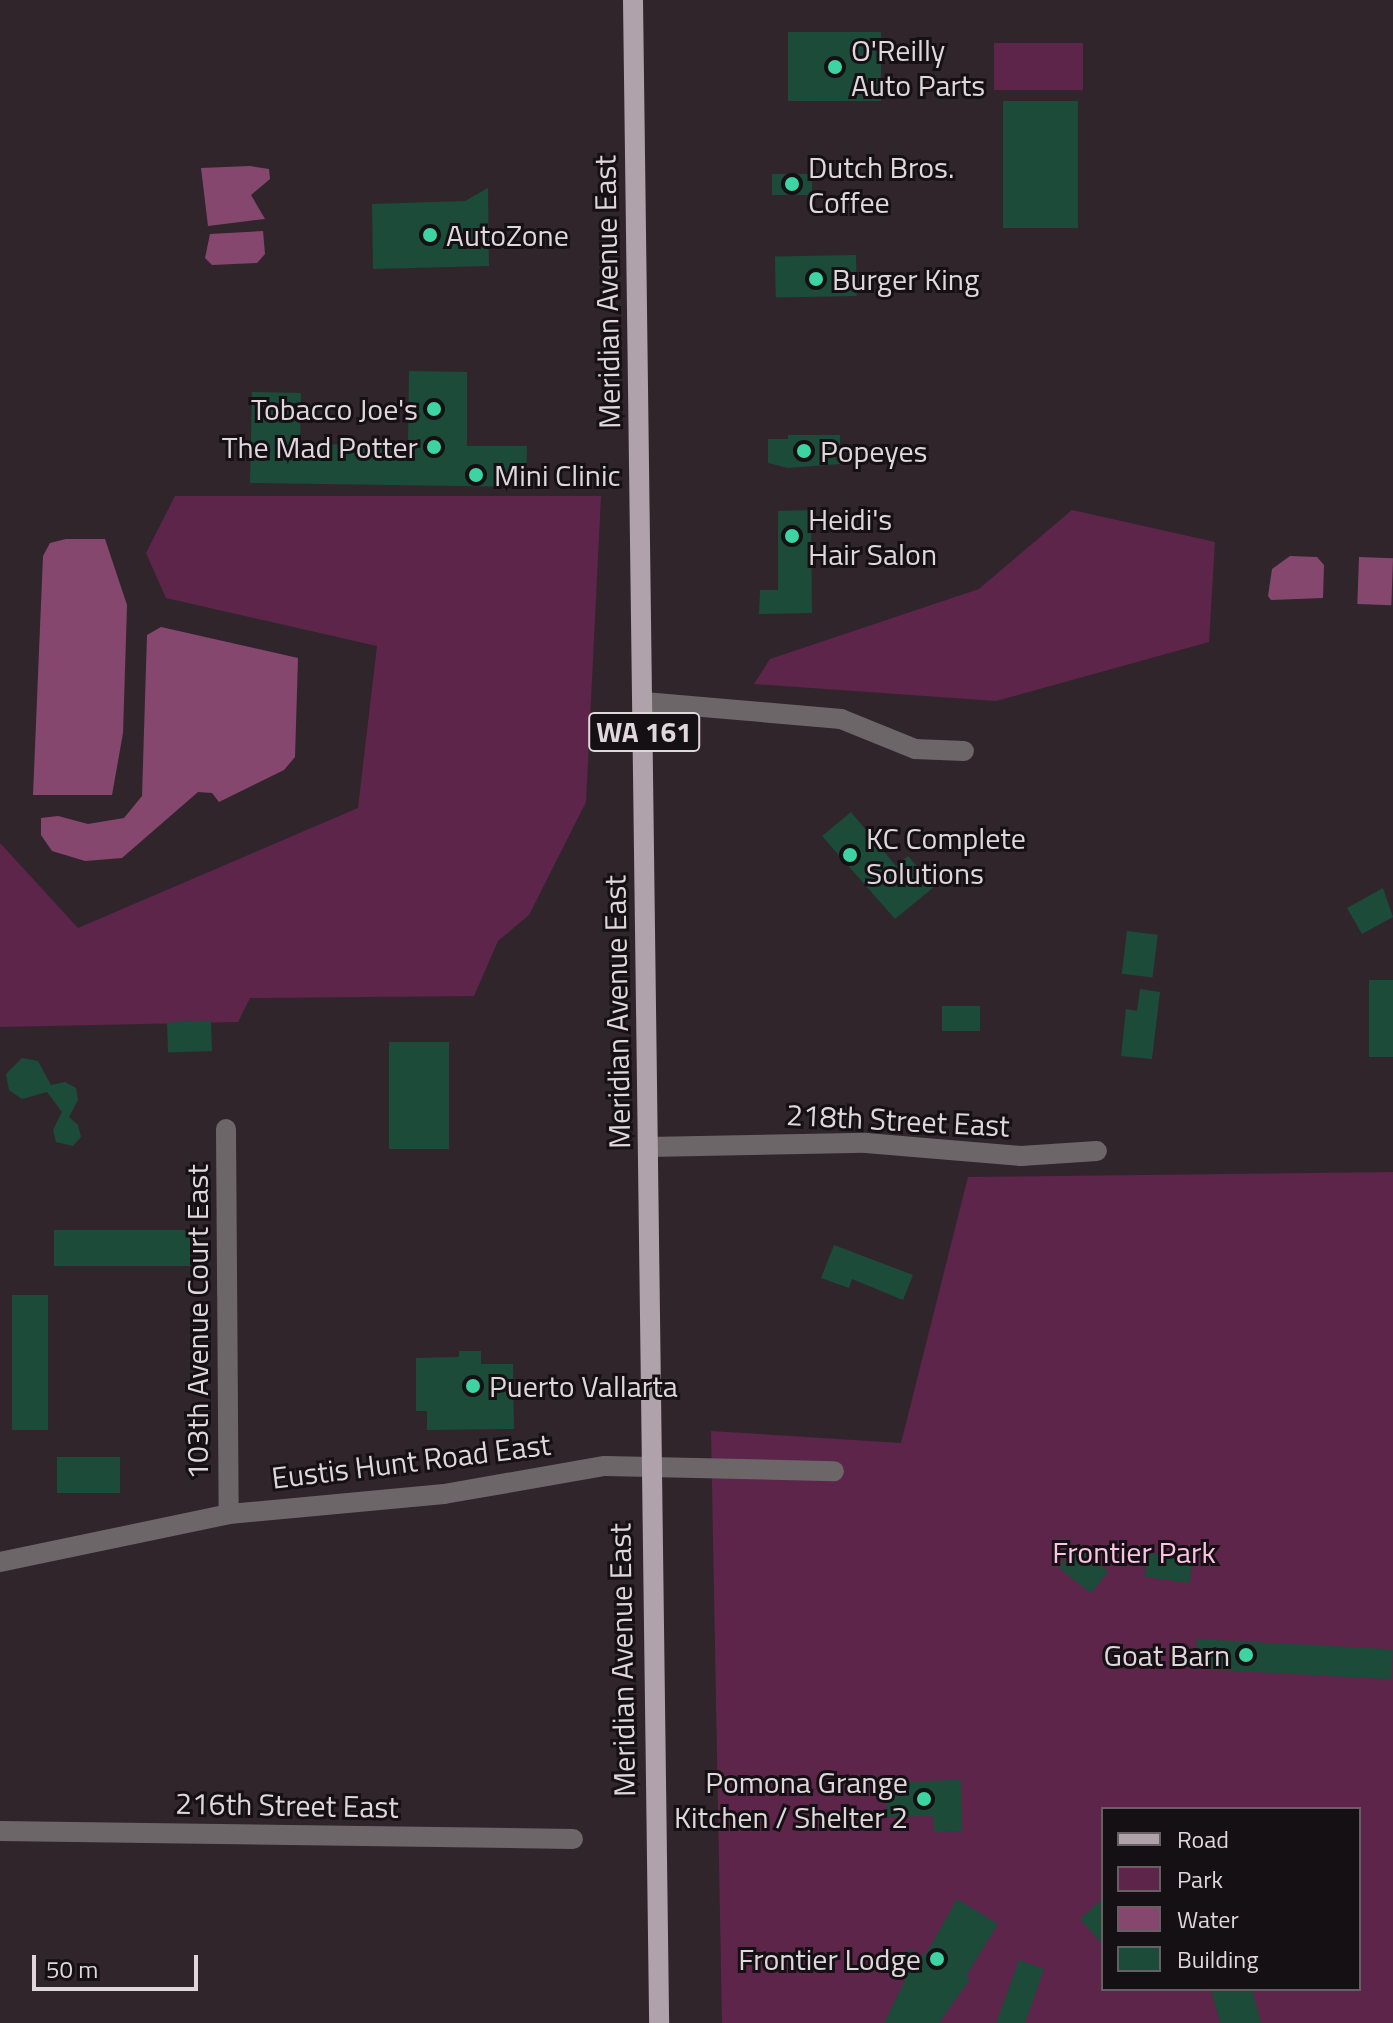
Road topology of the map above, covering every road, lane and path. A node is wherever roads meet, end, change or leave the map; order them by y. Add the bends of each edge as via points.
1 (633, 0) edge
2 (644, 702) junction
3 (964, 751) dead end
4 (226, 1129) dead end
5 (648, 1147) junction
6 (1097, 1151) dead end
7 (650, 1465) junction
8 (834, 1471) dead end
9 (229, 1514) junction
10 (0, 1562) edge
11 (0, 1831) edge
12 (573, 1839) dead end
13 (659, 2023) edge

1 - 2 main road, Meridian Avenue East / WA 161
2 - 3 street via 814,714 867,727 915,749
2 - 5 main road, Meridian Avenue East / WA 161
4 - 9 street, 103th Avenue Court East
5 - 6 street, 218th Street East via 866,1143 1021,1156
5 - 7 main road, Meridian Avenue East / WA 161
7 - 8 street, Eustis Hunt Road East
7 - 9 street, Eustis Hunt Road East via 573,1471 444,1494
7 - 13 main road, Meridian Avenue East / WA 161
9 - 10 street, Eustis Hunt Road East
11 - 12 street, 216th Street East

